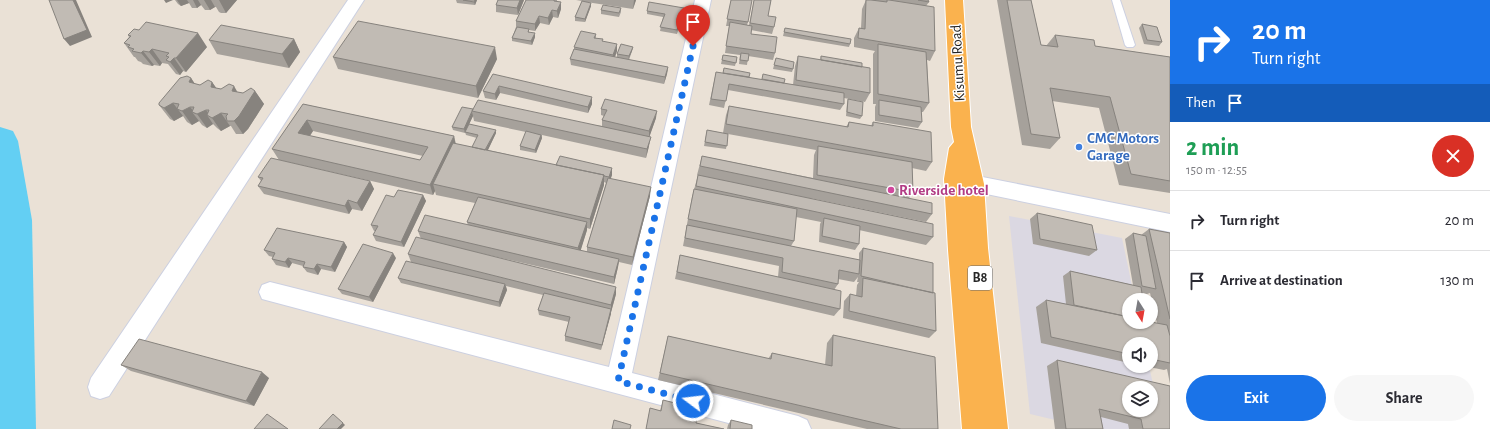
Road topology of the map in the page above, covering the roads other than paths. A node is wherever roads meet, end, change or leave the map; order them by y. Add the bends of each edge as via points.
1 (356, 0) edge
2 (703, 0) edge
3 (954, 0) edge
4 (1116, 0) edge
5 (1130, 45) dead end
6 (964, 181) junction
7 (1170, 223) edge
8 (270, 292) dead end
9 (618, 381) junction
10 (100, 387) dead end
11 (798, 429) edge
12 (975, 429) edge
13 (995, 429) edge

1 - 10 street
2 - 9 street
3 - 6 highway, Kisumu Road / B8
4 - 5 lane
6 - 7 street
6 - 12 highway, B8 via 959,250
6 - 13 highway, B8 via 977,248
8 - 9 street
9 - 11 street

